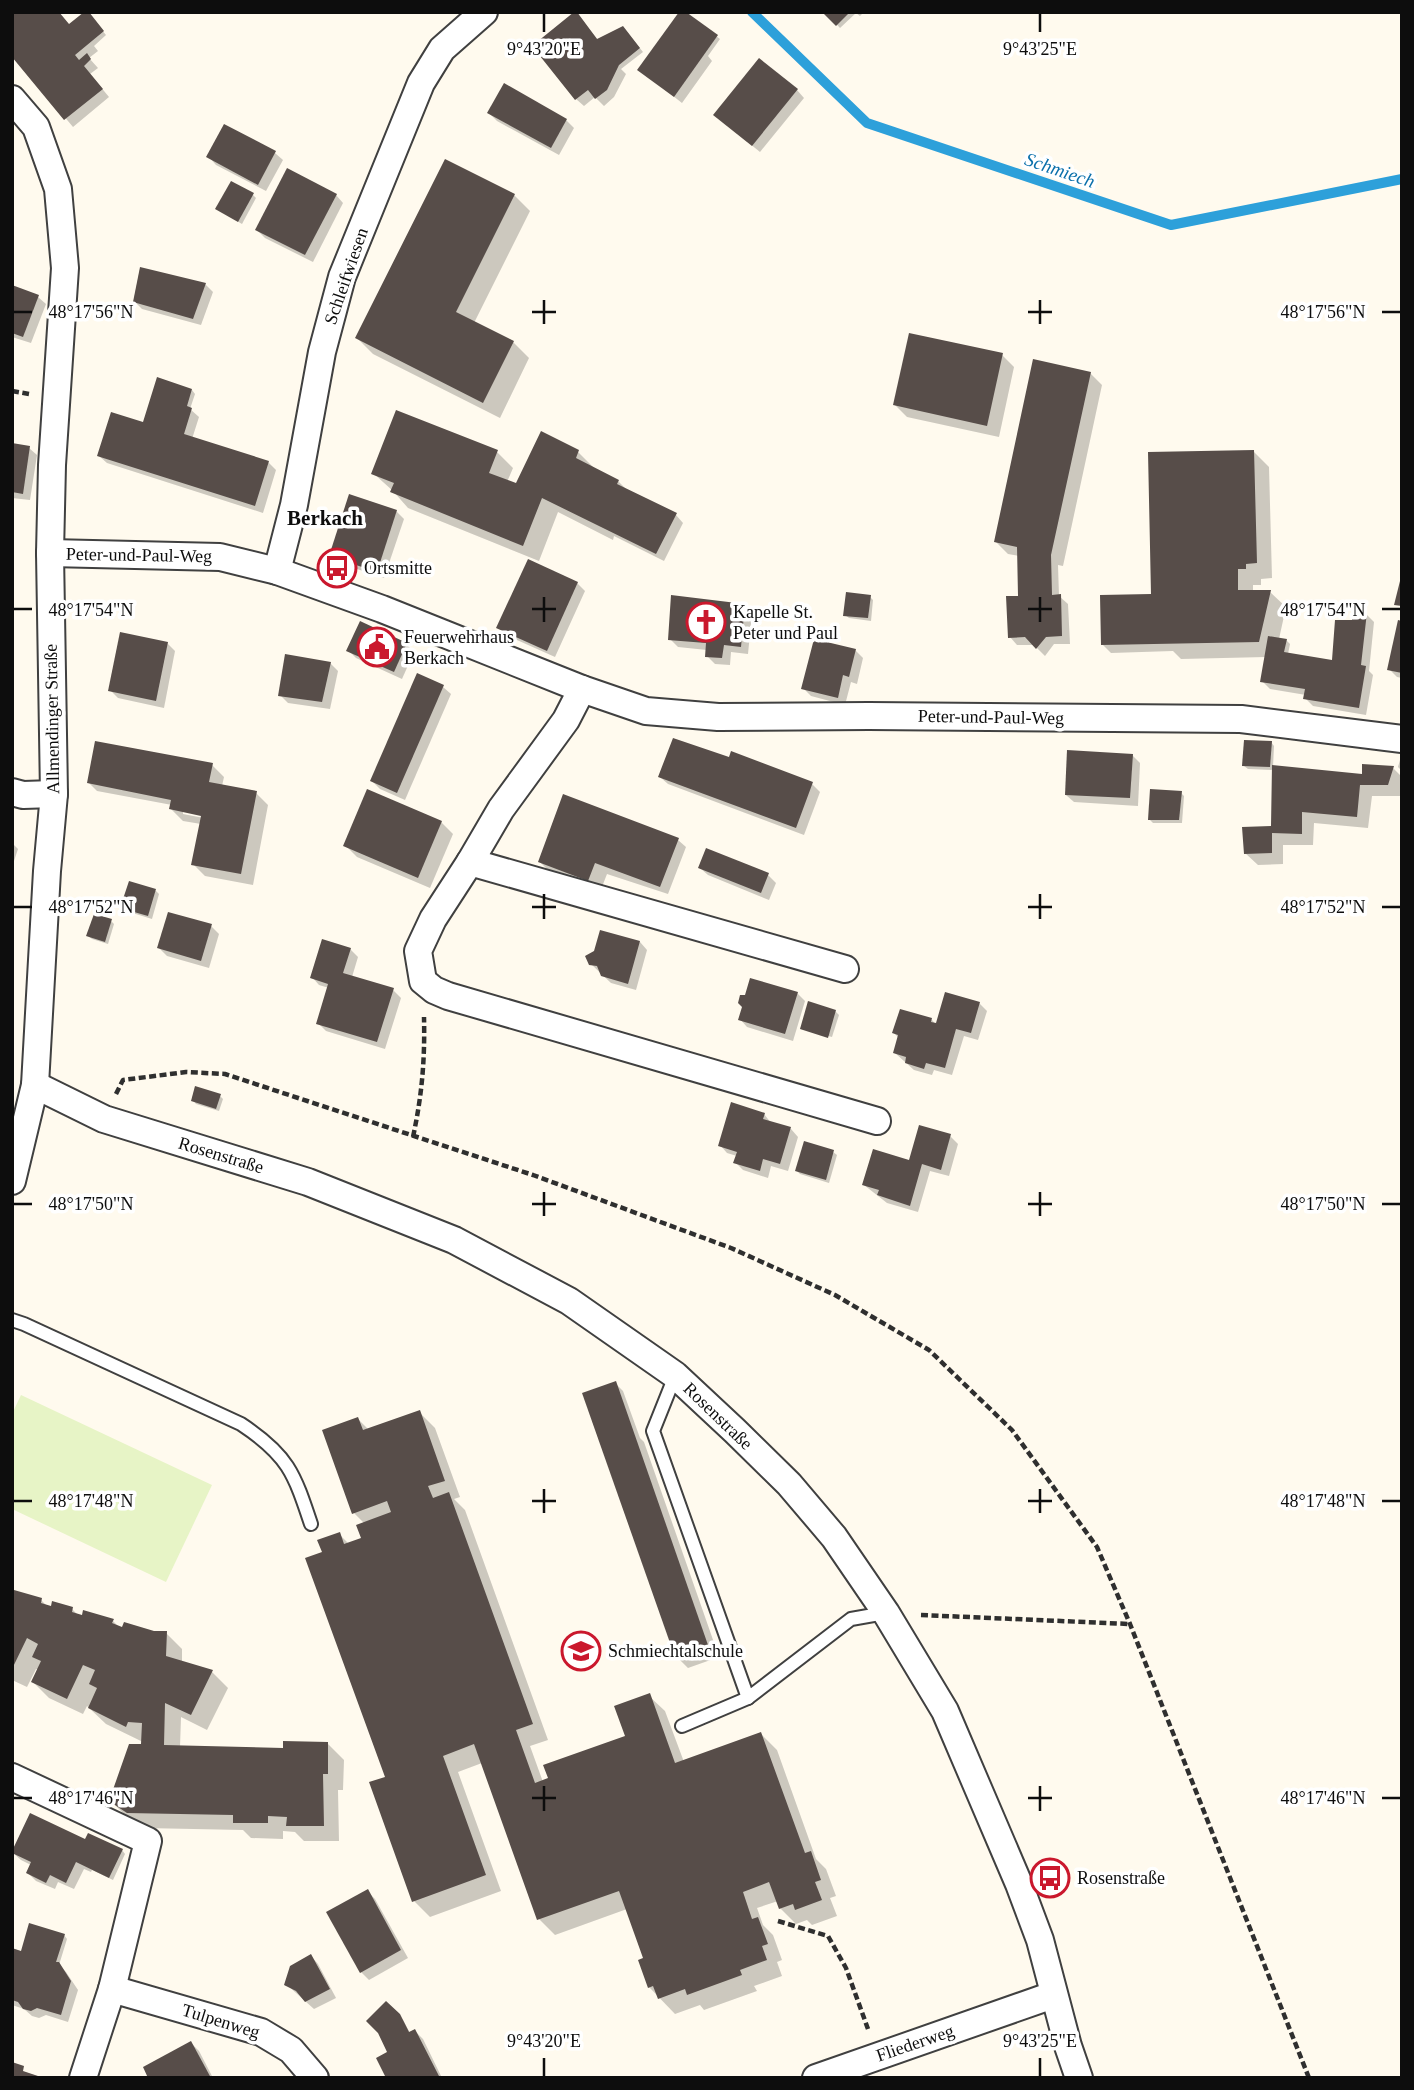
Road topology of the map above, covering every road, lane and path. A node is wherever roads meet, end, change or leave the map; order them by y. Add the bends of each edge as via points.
1 (484, 12) edge
2 (14, 106) edge
3 (50, 554) junction
4 (277, 571) junction
5 (582, 689) junction
6 (1402, 739) edge
7 (12, 792) edge
8 (54, 794) junction
9 (470, 862) junction
10 (845, 969) dead end
11 (424, 981) junction
12 (35, 1085) junction
13 (114, 1098) dead end
14 (877, 1121) dead end
15 (413, 1137) junction
16 (12, 1181) edge
17 (12, 1320) edge
18 (676, 1375) junction
19 (311, 1524) dead end
20 (886, 1613) junction
21 (1130, 1624) junction
22 (748, 1698) junction
23 (681, 1726) dead end
24 (12, 1777) edge
25 (778, 1921) dead end
26 (112, 1989) junction
27 (1054, 1995) junction
28 (877, 2056) junction
29 (83, 2078) edge
30 (314, 2078) edge
31 (816, 2078) edge
32 (1079, 2078) edge
33 (1309, 2078) edge

1 - 4 street, Schleifwiesen via 442,49 421,83 342,277
2 - 3 street, Allmendinger Straße via 37,127 58,189 65,268
3 - 4 street, Peter-und-Paul-Weg via 220,557
3 - 8 street, Allmendinger Straße
4 - 5 street, Peter-und-Paul-Weg
5 - 6 street, Peter-und-Paul-Weg via 646,711 718,717 1241,719
5 - 9 street via 566,720 500,809
7 - 8 street
8 - 12 street, Allmendinger Straße
9 - 10 street
9 - 11 street via 418,951
11 - 14 street via 448,996
11 - 15 path via 425,1058
12 - 16 street, Allmendinger Straße
12 - 18 street, Rosenstraße via 104,1119 309,1182 454,1240 569,1301
13 - 15 path via 122,1080 186,1072 225,1074
15 - 21 path via 533,1175 731,1248 835,1295 929,1350 1012,1430 1097,1547
17 - 19 lane via 241,1424 262,1438 284,1459
18 - 20 street, Rosenstraße via 789,1484 834,1537
18 - 22 lane via 653,1431
20 - 21 path
20 - 22 lane via 851,1619
20 - 27 street, Rosenstraße via 945,1711 1019,1884
21 - 33 path
22 - 23 lane
24 - 26 street via 148,1841
25 - 28 path via 828,1936 846,1968
26 - 29 street
26 - 30 street, Tulpenweg via 261,2032 291,2050
27 - 28 street, Fliederweg
27 - 32 street, Rosenstraße
28 - 31 street, Fliederweg

